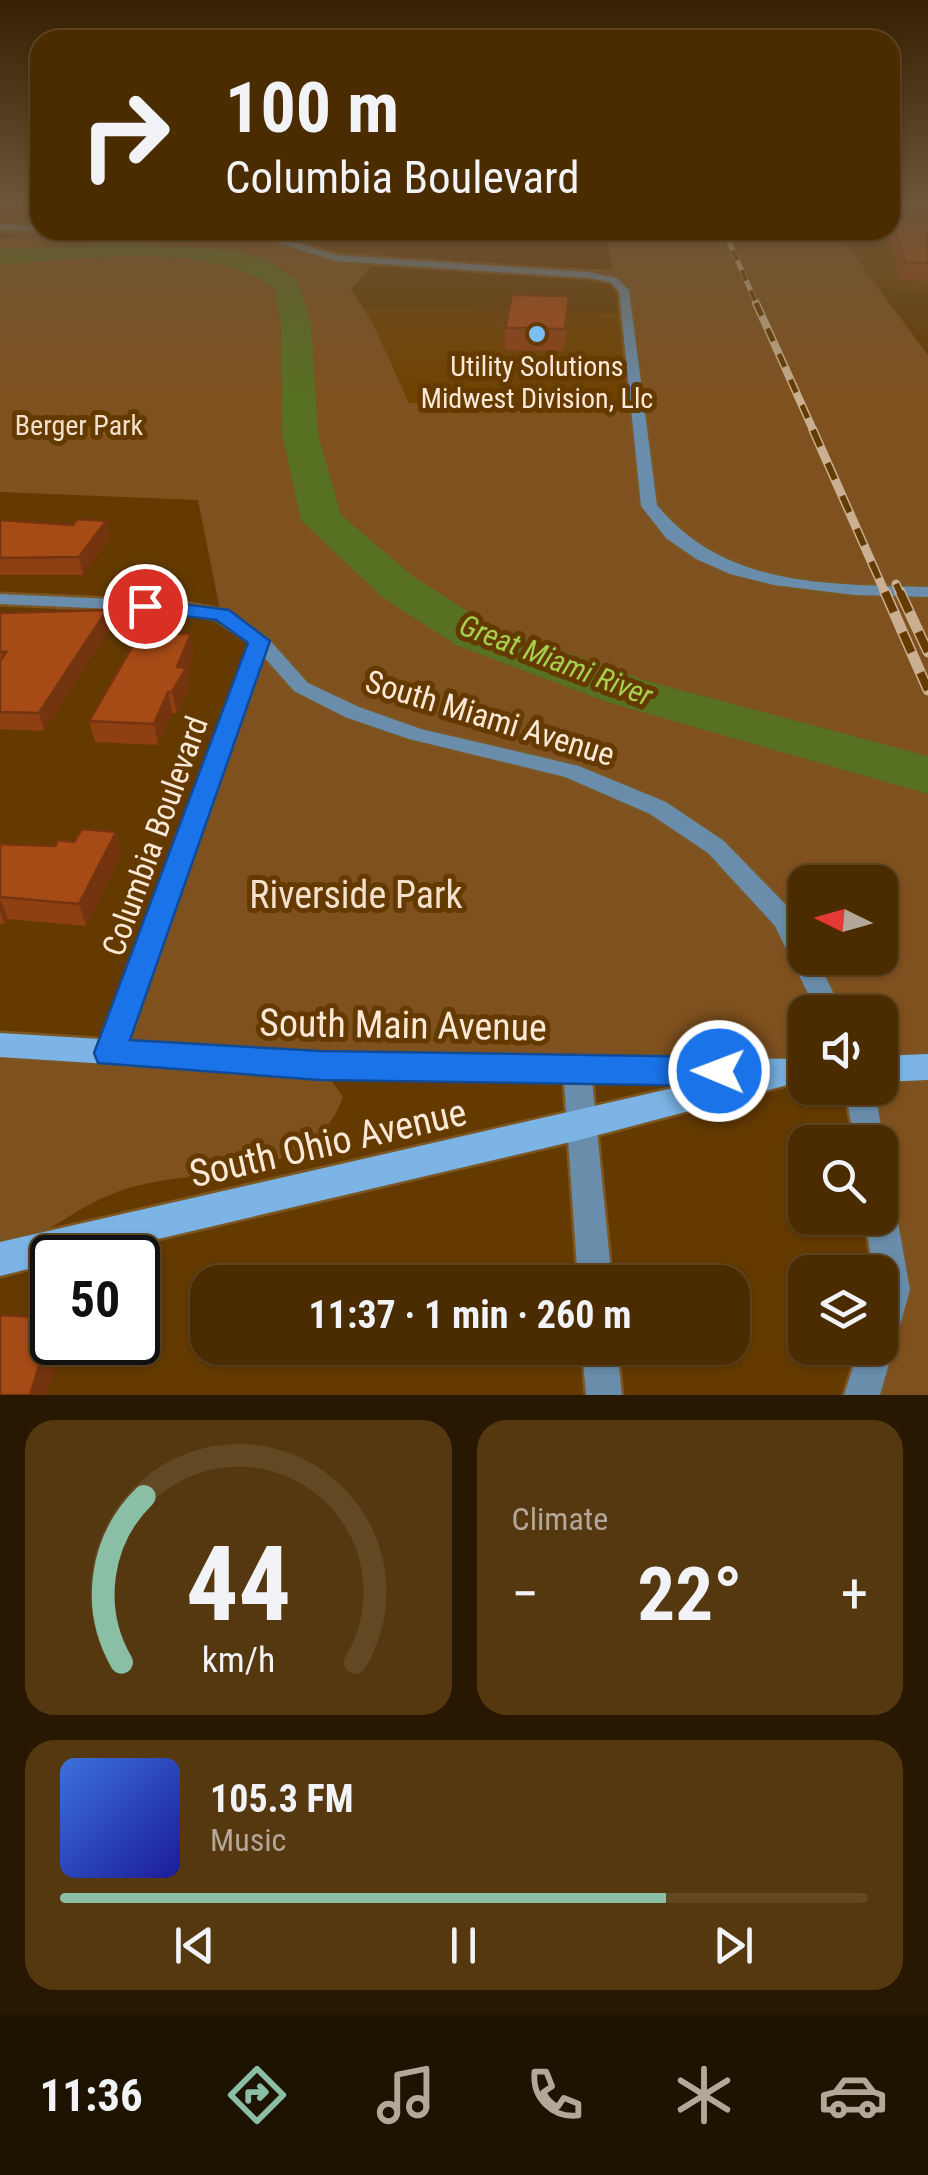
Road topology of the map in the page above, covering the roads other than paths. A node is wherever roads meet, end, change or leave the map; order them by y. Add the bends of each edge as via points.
1 (512, 269) edge
2 (928, 592) edge
3 (0, 599) edge
4 (260, 641) junction
5 (822, 995) edge
6 (0, 1044) edge
7 (110, 1053) junction
8 (928, 1067) edge
9 (898, 1068) edge
10 (577, 1069) junction
11 (788, 1072) edge
12 (788, 1075) edge
13 (583, 1126) junction
14 (0, 1259) edge
15 (594, 1265) edge
16 (601, 1365) edge
17 (871, 1365) edge
18 (604, 1395) edge
19 (862, 1395) edge

1 - 2 street via 614,280 624,290 649,506 684,548 763,576
3 - 4 street, South Miami Avenue via 181,607 221,615
4 - 5 street, South Miami Avenue via 301,687 352,712 571,771 658,808 716,847 785,920
4 - 7 street, Columbia Boulevard
6 - 7 main road, South Main Avenue
7 - 10 main road, South Main Avenue
8 - 9 main road
10 - 11 main road, South Main Avenue
10 - 13 street
12 - 13 main road, South Ohio Avenue
13 - 14 main road, South Ohio Avenue
13 - 15 street
16 - 18 street
17 - 19 street

